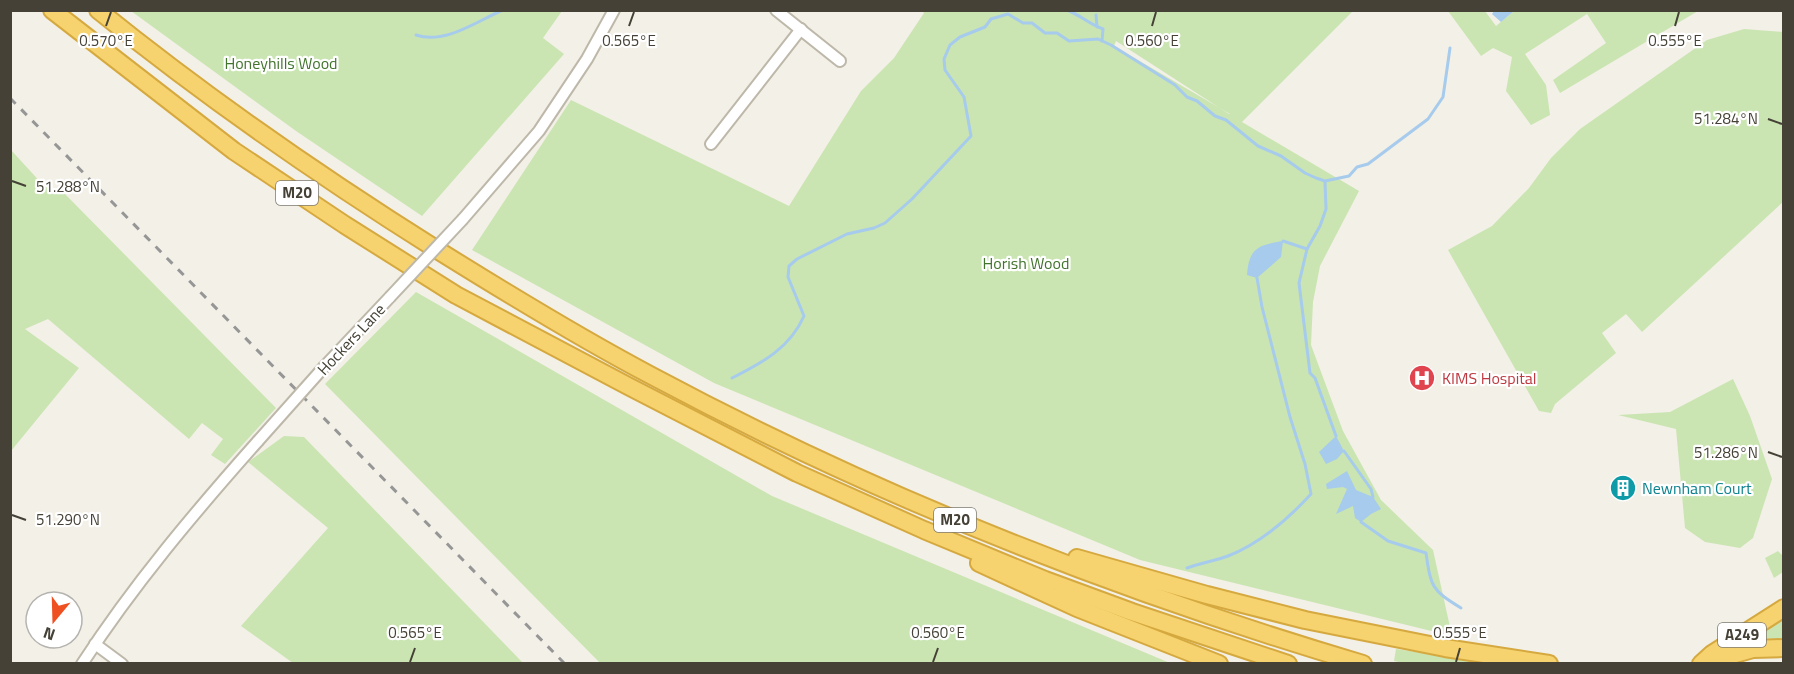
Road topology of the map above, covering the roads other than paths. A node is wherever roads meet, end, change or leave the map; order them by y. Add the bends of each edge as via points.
1 (52, 10) edge
2 (98, 10) edge
3 (615, 10) edge
4 (776, 10) edge
5 (801, 28) junction
6 (840, 61) dead end
7 (711, 144) dead end
8 (924, 530) junction
9 (1019, 546) junction
10 (1784, 608) edge
11 (95, 644) junction
12 (1784, 648) edge
13 (82, 663) edge
14 (122, 663) edge
15 (1219, 663) edge
16 (1288, 663) edge
17 (1363, 663) edge
18 (1550, 663) edge
19 (1702, 663) edge

1 - 8 highway, M20 via 234,151 456,295 798,473
2 - 9 highway, M20 via 285,150 567,329 809,456
3 - 11 street, Hockers Lane, bridge via 539,131 187,521
4 - 5 street
5 - 6 street
5 - 7 street
8 - 15 highway, M20 via 1011,579
8 - 16 highway, M20 via 1132,612
9 - 17 highway, M20 via 1183,607
9 - 18 highway, M20 via 1082,559 1207,596 1324,624 1445,648
10 - 19 highway, A249
11 - 13 street, Hockers Lane
11 - 14 street
12 - 19 highway via 1740,652

